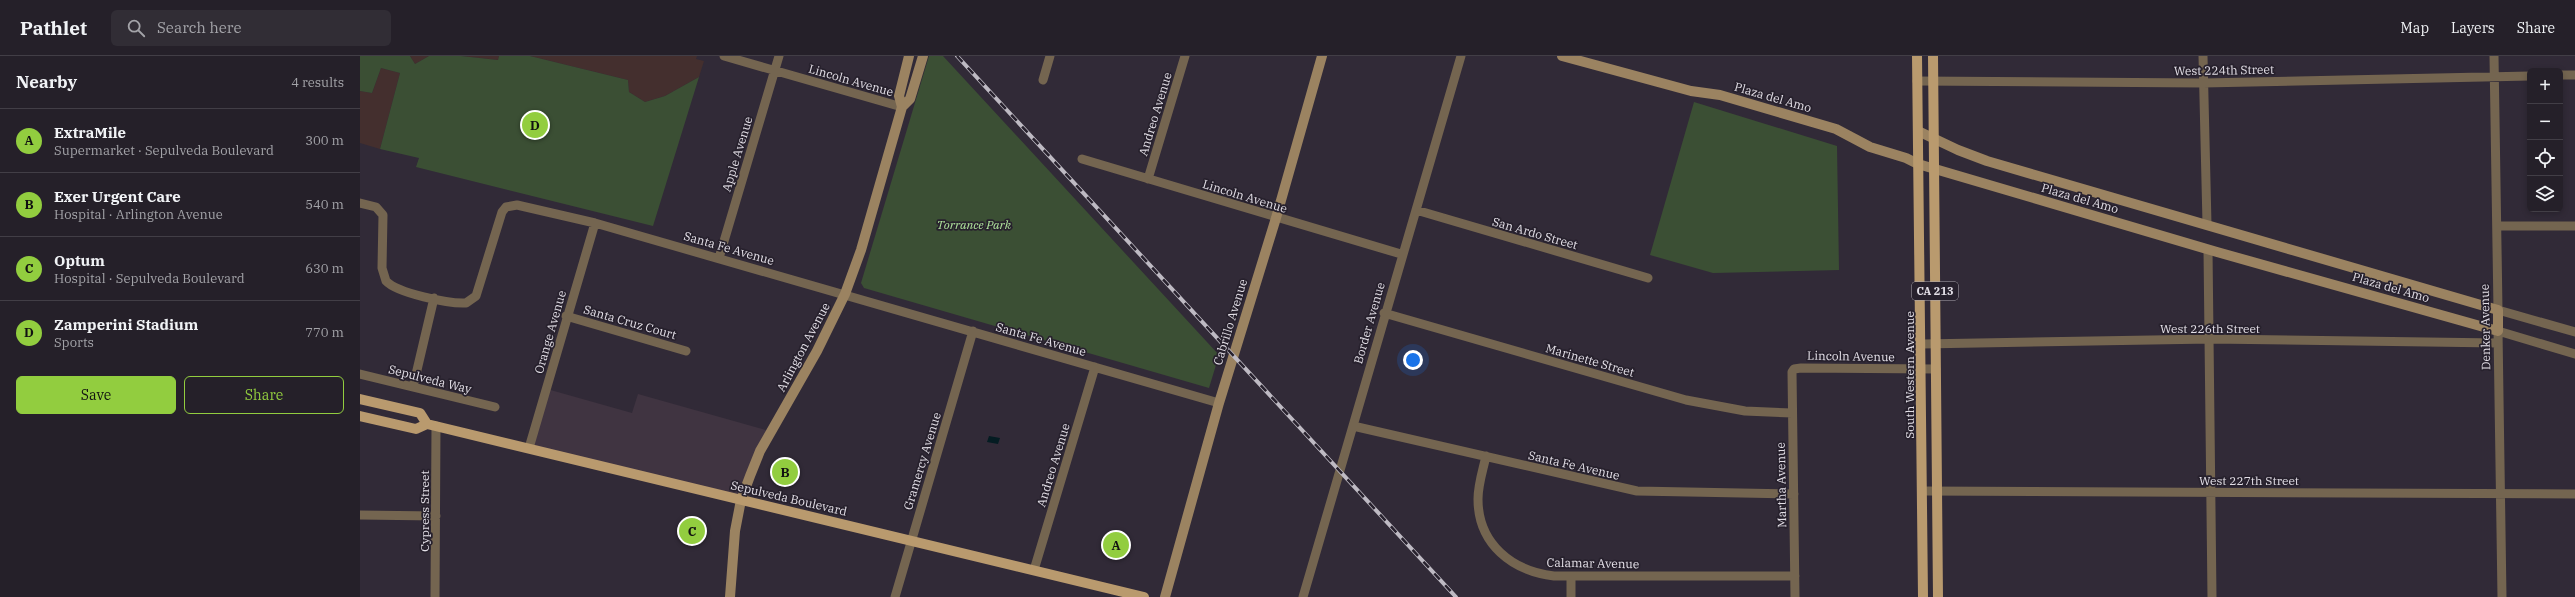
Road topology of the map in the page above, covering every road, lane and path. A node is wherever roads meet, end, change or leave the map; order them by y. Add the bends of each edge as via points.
1 (724, 56) edge
2 (779, 56) edge
3 (909, 56) edge
4 (923, 56) edge
5 (1050, 56) edge
6 (1185, 56) edge
7 (1322, 56) edge
8 (1461, 56) edge
9 (1562, 56) edge
10 (1918, 56) edge
11 (1933, 56) edge
12 (2203, 56) edge
13 (2494, 56) edge
14 (1579, 58) edge
15 (775, 71) junction
16 (2563, 75) edge
17 (2575, 75) edge
18 (2494, 76) junction
19 (2527, 76) edge
20 (1043, 80) dead end
21 (1917, 82) junction
22 (1933, 82) junction
23 (2203, 83) junction
24 (902, 107) junction
25 (1918, 131) junction
26 (1934, 138) junction
27 (1082, 159) dead end
28 (1918, 164) junction
29 (1935, 169) junction
30 (1148, 180) junction
31 (360, 203) edge
32 (1416, 210) junction
33 (1276, 218) junction
34 (595, 223) junction
35 (2207, 224) junction
36 (2497, 226) junction
37 (2575, 226) edge
38 (2208, 250) junction
39 (1402, 254) junction
40 (719, 258) junction
41 (1648, 278) dead end
42 (846, 294) junction
43 (434, 298) junction
44 (2498, 310) junction
45 (1384, 313) junction
46 (566, 316) junction
47 (973, 331) junction
48 (2498, 331) junction
49 (2575, 332) edge
50 (2211, 340) junction
51 (2498, 343) junction
52 (1922, 344) junction
53 (1936, 344) junction
54 (686, 351) dead end
55 (2575, 354) edge
56 (1094, 367) junction
57 (1922, 369) junction
58 (1936, 369) junction
59 (1792, 372) joint
60 (360, 374) edge
61 (413, 387) junction
62 (360, 398) edge
63 (1219, 403) junction
64 (495, 407) dead end
65 (1792, 413) junction
66 (360, 416) edge
67 (432, 425) junction
68 (1353, 426) junction
69 (529, 448) junction
70 (1486, 456) junction
71 (1922, 492) junction
72 (1937, 492) junction
73 (2211, 492) junction
74 (1794, 494) junction
75 (2500, 494) junction
76 (2575, 494) edge
77 (741, 500) junction
78 (360, 515) edge
79 (436, 516) junction
80 (911, 540) junction
81 (1034, 570) junction
82 (1571, 576) junction
83 (1795, 576) junction
84 (435, 597) edge
85 (730, 597) edge
86 (895, 597) edge
87 (1144, 597) edge
88 (1165, 597) edge
89 (1303, 597) edge
90 (1571, 597) edge
91 (1796, 597) edge
92 (1923, 597) edge
93 (1938, 597) edge
94 (2212, 597) edge
95 (2502, 597) edge

1 - 15 street, Lincoln Avenue
2 - 15 street, Apple Avenue
3 - 24 street, Arlington Avenue via 899,96
4 - 24 street, Arlington Avenue via 910,99
5 - 20 street
6 - 30 street, Andreo Avenue
7 - 33 street, Cabrillo Avenue
8 - 32 street, Border Avenue
9 - 14 street, Plaza del Amo
10 - 21 main road, South Western Avenue / CA 213
11 - 22 main road, CA 213
12 - 23 street
13 - 18 street, Denker Avenue
14 - 28 street, Plaza del Amo via 1836,129 1870,147
15 - 24 street, Lincoln Avenue
15 - 40 street, Apple Avenue
16 - 17 street
18 - 19 street, West 224th Street
18 - 23 street, West 224th Street
18 - 36 street, Denker Avenue
21 - 22 street, West 224th Street
21 - 25 main road, South Western Avenue / CA 213
22 - 23 street, West 224th Street
22 - 26 main road, CA 213
23 - 35 street
24 - 42 street, Arlington Avenue
25 - 26 street, Plaza del Amo
25 - 28 main road, South Western Avenue / CA 213
26 - 29 main road, CA 213
26 - 35 street, Plaza del Amo via 1987,160
27 - 30 street, Lincoln Avenue
28 - 29 street, Plaza del Amo
28 - 52 main road, South Western Avenue / CA 213
29 - 38 street, Plaza del Amo
29 - 53 main road, CA 213
30 - 33 street, Lincoln Avenue
31 - 43 street, Santa Fe Avenue via 376,208 383,215 382,268 386,281 396,289
32 - 39 street, Border Avenue
32 - 41 street, San Ardo Street
33 - 39 street, Lincoln Avenue
33 - 63 street, Cabrillo Avenue
34 - 40 street, Santa Fe Avenue
34 - 43 street, Santa Fe Avenue via 525,206 506,208 498,221 476,296 471,301 458,304
34 - 46 street, Orange Avenue
35 - 44 street, Plaza del Amo
36 - 37 street
36 - 44 street, Denker Avenue
38 - 48 street, Plaza del Amo
38 - 50 street
39 - 45 street, Border Avenue
40 - 42 street, Santa Fe Avenue
42 - 47 street, Santa Fe Avenue
42 - 77 street, Arlington Avenue via 760,451
43 - 61 street
44 - 48 street, Denker Avenue
44 - 49 street, Plaza del Amo
45 - 65 street, Marinette Street via 1694,402 1745,411
45 - 68 street, Border Avenue
46 - 54 street, Santa Cruz Court
46 - 69 street, Orange Avenue
47 - 56 street, Santa Fe Avenue
47 - 80 street, Gramercy Avenue
48 - 51 street, Denker Avenue
48 - 55 street, Plaza del Amo
50 - 51 street, West 226th Street
50 - 53 street, West 226th Street
50 - 73 street
51 - 75 street, Denker Avenue
52 - 53 street, West 226th Street
52 - 57 main road, South Western Avenue / CA 213
53 - 58 main road, CA 213
56 - 63 street, Santa Fe Avenue
56 - 81 street, Andreo Avenue
57 - 58 street, Lincoln Avenue
57 - 59 street, Lincoln Avenue via 1801,368
57 - 71 main road, South Western Avenue / CA 213
58 - 72 main road, CA 213
59 - 65 street, Martha Avenue
60 - 61 street, Sepulveda Way
61 - 64 street, Sepulveda Way
62 - 67 main road, Sepulveda Boulevard via 420,413
63 - 88 street, Cabrillo Avenue
65 - 74 street, Martha Avenue
66 - 67 main road, Sepulveda Boulevard via 416,429
67 - 69 main road, Sepulveda Boulevard
67 - 79 street, Cypress Street
68 - 70 street, Santa Fe Avenue
68 - 89 street, Border Avenue
69 - 77 main road, Sepulveda Boulevard
70 - 74 street, Santa Fe Avenue via 1637,491
70 - 82 street, Calamar Avenue via 1478,497 1478,511 1487,537 1495,549 1503,557 1529,571
71 - 72 street, West 227th Street
71 - 92 main road, South Western Avenue / CA 213
72 - 73 street, West 227th Street
72 - 93 main road, CA 213
73 - 75 street, West 227th Street
73 - 94 street
74 - 83 street, Martha Avenue
75 - 76 street, West 227th Street
75 - 95 street, Denker Avenue
77 - 80 main road, Sepulveda Boulevard
77 - 85 street, Arlington Avenue via 732,559
78 - 79 street
79 - 84 street, Cypress Street
80 - 81 main road, Sepulveda Boulevard
80 - 86 street, Gramercy Avenue
81 - 87 main road, Sepulveda Boulevard
82 - 83 street, Calamar Avenue
82 - 90 street
83 - 91 street, Martha Avenue

